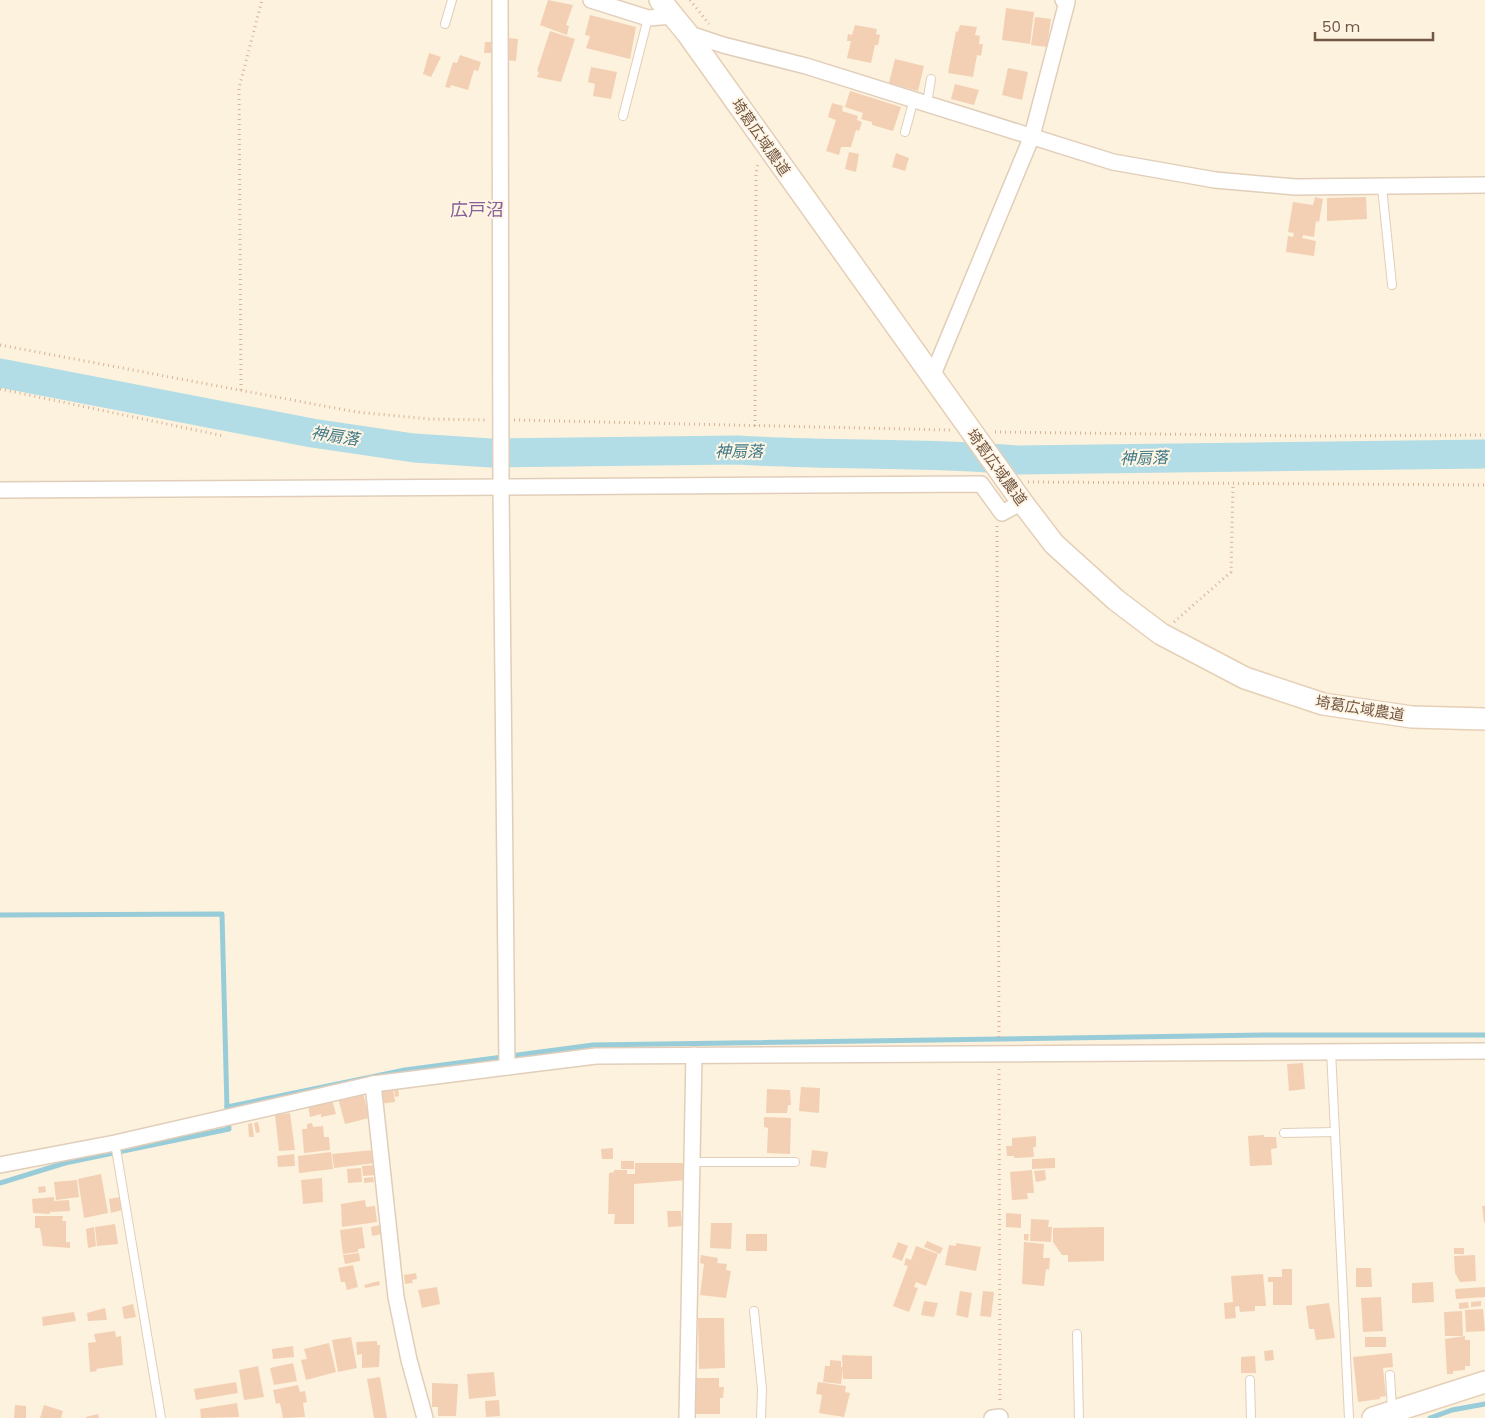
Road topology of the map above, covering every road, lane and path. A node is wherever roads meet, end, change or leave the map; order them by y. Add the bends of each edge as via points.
1 (262, 0) edge
2 (452, 0) edge
3 (500, 0) edge
4 (591, 0) edge
5 (1063, 0) edge
6 (666, 8) edge
7 (648, 18) junction
8 (446, 24) dead end
9 (687, 33) junction
10 (931, 79) dead end
11 (920, 101) junction
12 (623, 116) dead end
13 (906, 132) dead end
14 (1032, 136) junction
15 (763, 140) junction
16 (1485, 185) edge
17 (1382, 187) junction
18 (1392, 285) dead end
19 (0, 345) edge
20 (932, 378) junction
21 (0, 389) edge
22 (241, 390) junction
23 (502, 420) junction
24 (755, 426) junction
25 (969, 428) junction
26 (1485, 435) edge
27 (224, 436) dead end
28 (1007, 482) junction
29 (1233, 483) junction
30 (1485, 485) edge
31 (501, 487) junction
32 (0, 490) edge
33 (1022, 502) junction
34 (1002, 513) junction
35 (1161, 634) junction
36 (1485, 719) edge
37 (1331, 1051) junction
38 (1485, 1051) edge
39 (999, 1052) junction
40 (694, 1055) junction
41 (506, 1067) junction
42 (373, 1084) junction
43 (1284, 1132) dead end
44 (1335, 1132) junction
45 (115, 1143) junction
46 (692, 1162) junction
47 (794, 1162) dead end
48 (0, 1165) edge
49 (754, 1311) dead end
50 (1077, 1334) dead end
51 (1390, 1375) dead end
52 (1250, 1380) dead end
53 (1485, 1382) edge
54 (1382, 1415) edge
55 (161, 1418) edge
56 (424, 1418) edge
57 (687, 1418) edge
58 (761, 1418) edge
59 (992, 1418) edge
60 (1000, 1418) edge
61 (1079, 1418) edge
62 (1251, 1418) edge
63 (1349, 1418) edge

1 - 22 path via 239,88
2 - 8 lane
3 - 23 street
4 - 7 street
5 - 14 street via 1067,2
6 - 7 street
6 - 9 street, 埼葛広域農道
7 - 12 lane
9 - 11 street
9 - 15 street, 埼葛広域農道
10 - 11 lane
11 - 13 lane
11 - 14 street
14 - 17 street via 1113,162 1215,180 1295,187
14 - 20 street
15 - 20 street, 埼葛広域農道
15 - 24 path via 756,173
16 - 17 street
17 - 18 lane
19 - 22 path
20 - 25 street, 埼葛広域農道
21 - 27 path
22 - 23 path via 356,412 429,419
23 - 24 path
23 - 31 street
24 - 25 path
25 - 26 path via 1314,436
25 - 28 street, 埼葛広域農道
28 - 29 path
28 - 33 street, 埼葛広域農道
29 - 30 path
29 - 35 path via 1231,572
31 - 32 street
31 - 34 street via 982,484
31 - 41 street
33 - 34 street
33 - 35 street, 埼葛広域農道 via 1054,544 1116,600
34 - 39 path via 996,530
35 - 36 street, 埼葛広域農道 via 1245,678 1323,704 1412,717
37 - 38 street
37 - 39 street
37 - 44 lane
39 - 40 street
39 - 60 path
40 - 41 street via 596,1056
40 - 46 street
41 - 42 street
42 - 45 street
42 - 56 street via 396,1297
43 - 44 lane
44 - 63 lane
45 - 48 street
45 - 55 lane
46 - 47 lane
46 - 57 street
49 - 58 lane via 762,1389
50 - 61 lane
51 - 54 lane
52 - 62 lane
53 - 54 street
59 - 60 street

